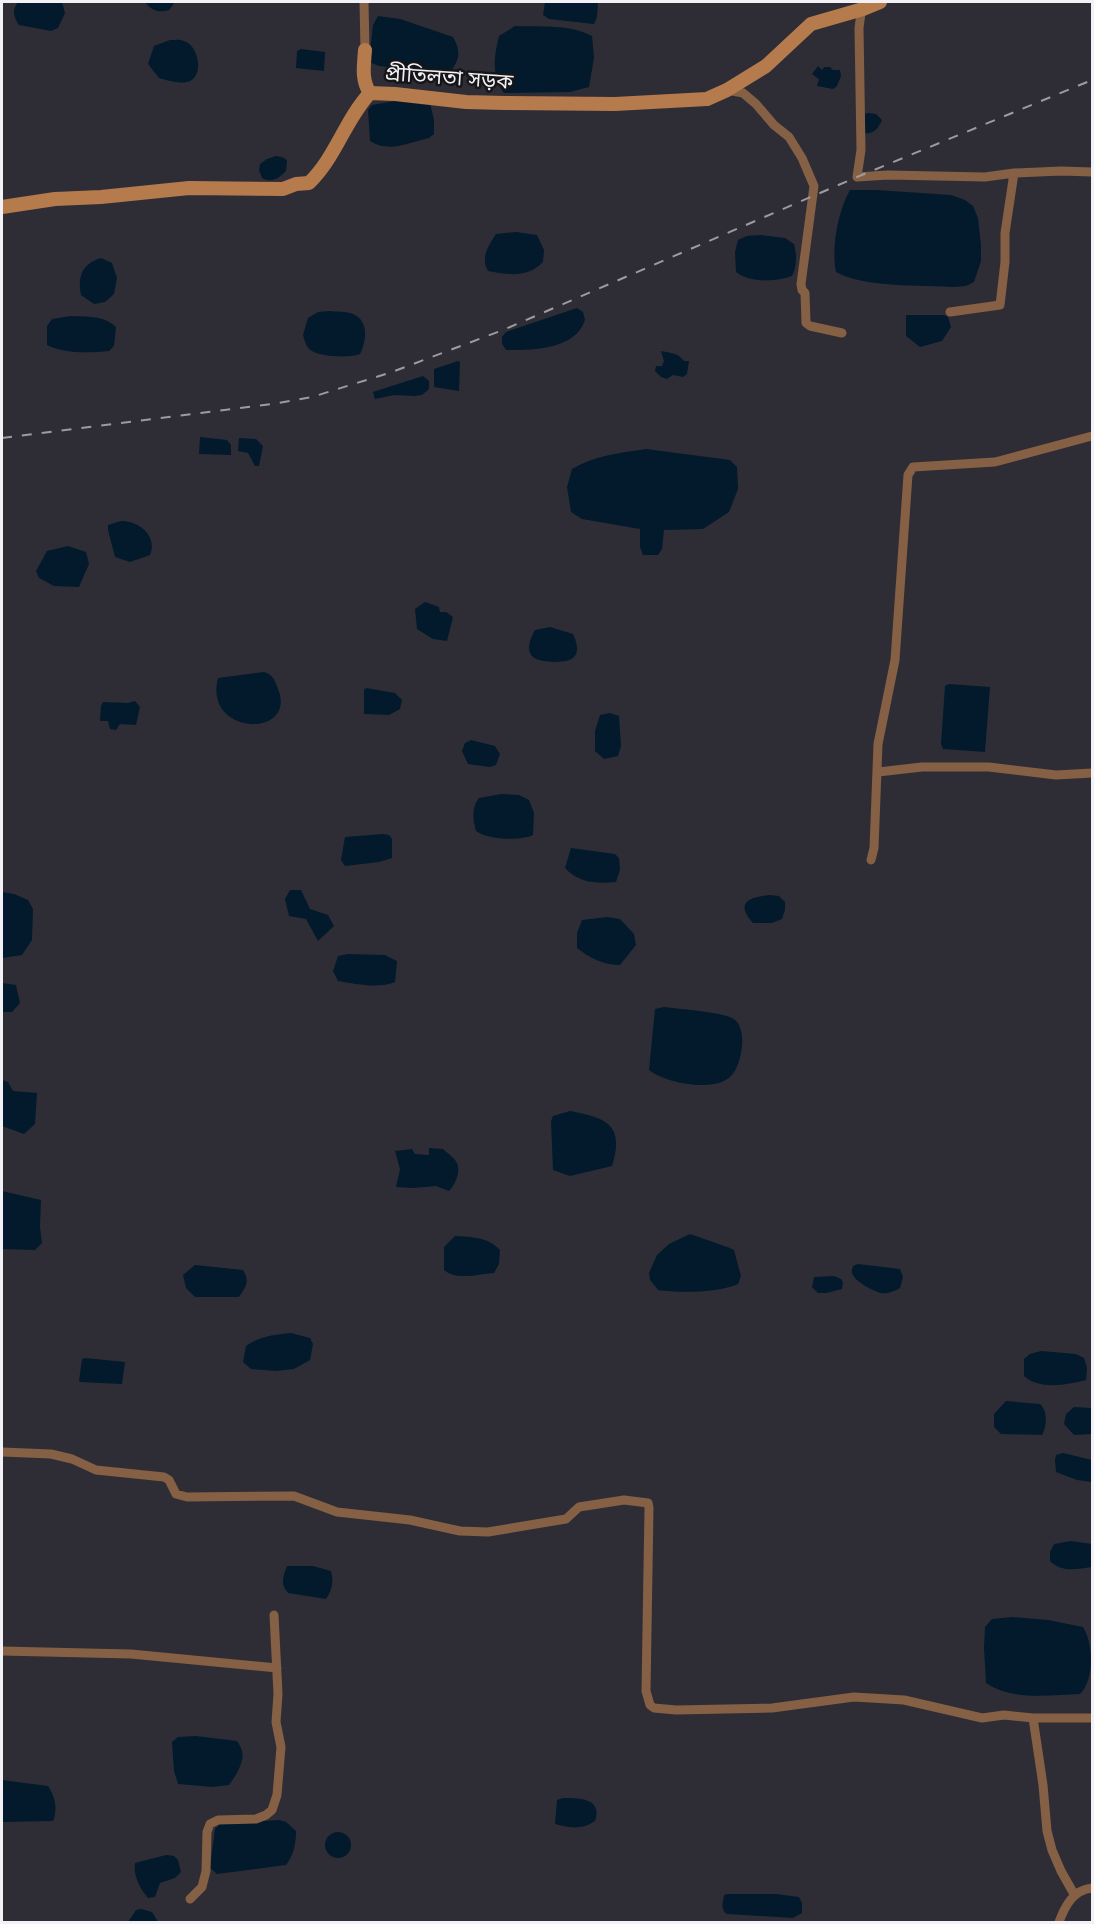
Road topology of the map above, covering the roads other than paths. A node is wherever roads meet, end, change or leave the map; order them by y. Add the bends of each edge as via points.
1 (364, 2) edge
2 (880, 2) edge
3 (863, 9) junction
4 (365, 50) joint
5 (727, 90) junction
6 (370, 93) junction
7 (1014, 172) junction
8 (1092, 172) edge
9 (2, 207) edge
10 (950, 312) dead end
11 (842, 333) dead end
12 (1092, 436) edge
13 (878, 772) junction
14 (1092, 773) edge
15 (871, 860) dead end
16 (2, 1452) edge
17 (274, 1615) dead end
18 (2, 1651) edge
19 (278, 1668) junction
20 (1033, 1718) junction
21 (1092, 1718) edge
22 (1092, 1888) edge
23 (1074, 1894) junction
24 (190, 1899) dead end
25 (1059, 1923) edge

1 - 4 street
2 - 3 main road, প্রীতিলতা সড়ক
3 - 5 main road, প্রীতিলতা সড়ক via 811,24 766,66
3 - 7 street via 859,28 861,150 857,177 985,177
4 - 6 main road via 365,86
5 - 6 main road, প্রীতিলতা সড়ক via 707,99 615,104 466,102
5 - 11 street via 743,93 756,104 789,137 802,158 814,186 801,273 806,323
6 - 9 main road, প্রীতিলতা সড়ক via 321,171 309,183 283,189 189,188
7 - 8 street
7 - 10 street via 1000,305
12 - 13 street via 995,462 913,467 908,475 895,660 878,744
13 - 14 street via 922,767 989,767 1056,775
13 - 15 street
16 - 20 street via 51,1454 96,1470 164,1477 176,1494 187,1497 294,1496 337,1512 410,1520 460,1531 522,1527 566,1519 579,1507 624,1500 645,1502 649,1508 646,1691 654,1708 772,1708 854,1697 929,1704 982,1718
17 - 19 street
18 - 19 street via 131,1654
19 - 24 street via 278,1795 266,1815 210,1824 202,1887
20 - 21 street
20 - 23 street via 1047,1831
22 - 23 street
23 - 25 street

